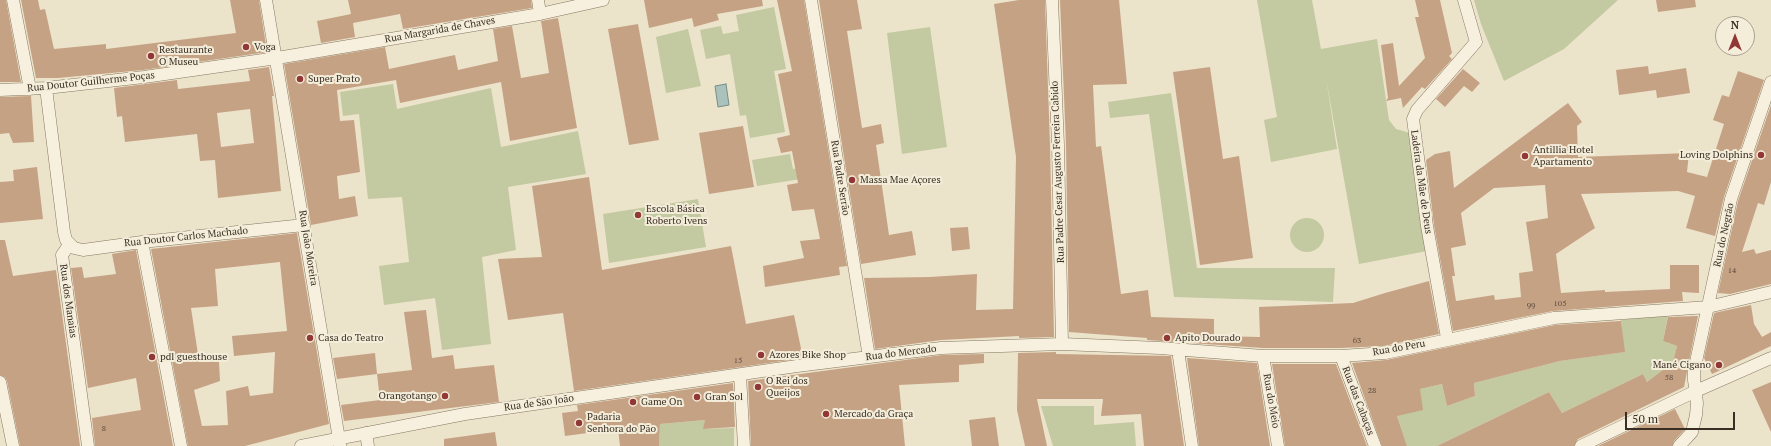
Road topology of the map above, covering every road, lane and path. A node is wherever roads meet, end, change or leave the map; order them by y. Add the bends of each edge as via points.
1 (13, 0) edge
2 (266, 0) edge
3 (538, 0) edge
4 (603, 0) edge
5 (811, 0) edge
6 (1052, 0) edge
7 (1464, 0) edge
8 (540, 14) junction
9 (277, 58) junction
10 (1771, 82) edge
11 (30, 88) junction
12 (46, 88) junction
13 (0, 90) edge
14 (304, 225) junction
15 (142, 242) junction
16 (69, 244) junction
17 (1771, 292) edge
18 (1708, 307) junction
19 (1447, 338) junction
20 (1062, 344) junction
21 (1178, 350) junction
22 (1263, 356) junction
23 (1341, 356) junction
24 (869, 357) junction
25 (1771, 358) edge
26 (740, 375) junction
27 (0, 382) edge
28 (1696, 391) junction
29 (366, 433) junction
30 (340, 442) edge
31 (13, 446) edge
32 (88, 446) edge
33 (181, 446) edge
34 (301, 446) edge
35 (368, 446) edge
36 (744, 446) edge
37 (1192, 446) edge
38 (1278, 446) edge
39 (1376, 446) edge
40 (1581, 446) edge
41 (1679, 446) edge

1 - 11 street
2 - 9 street, Rua João Moreira
3 - 8 street
4 - 8 street, Rua Margarida de Chaves
5 - 24 street, Rua Padre Serrão
6 - 20 street, Rua Padre Cesar Augusto Ferreira Cabido
7 - 19 street, Ladeira da Mãe de Deus via 1476,42 1417,110 1413,119 1427,226
8 - 9 street, Rua Margarida de Chaves
9 - 12 street, Rua Doutor Guilherme Poças
9 - 14 street, Rua João Moreira
10 - 18 street, Rua do Negrão via 1731,198
11 - 12 street, Rua Doutor Guilherme Poças
11 - 13 street, Rua Doutor Guilherme Poças
12 - 16 street via 64,232
14 - 15 street, Rua Doutor Carlos Machado
14 - 30 street, Rua João Moreira
15 - 16 street, Rua Doutor Carlos Machado via 83,250
15 - 33 street
16 - 32 street, Rua dos Manaias via 62,255
17 - 18 street, Rua do Peru
18 - 19 street, Rua do Peru via 1554,318
18 - 28 street, Rua do Negrão via 1694,371
19 - 23 street, Rua do Peru via 1385,353
20 - 21 street, Rua do Peru
20 - 24 street, Rua do Mercado via 941,348
21 - 22 street, Rua do Peru
21 - 37 street
22 - 23 street, Rua do Peru
22 - 38 street, Rua do Meio
23 - 39 street, Rua das Cabaças
24 - 26 street, Rua do Mercado
25 - 28 street
26 - 29 street, Rua de São João via 465,414
26 - 36 street
27 - 31 street
28 - 40 street
28 - 41 street, Rua do Negrão via 1697,402 1692,432
29 - 30 street, Rua de São João
29 - 35 street
30 - 34 street, Rua de São João

